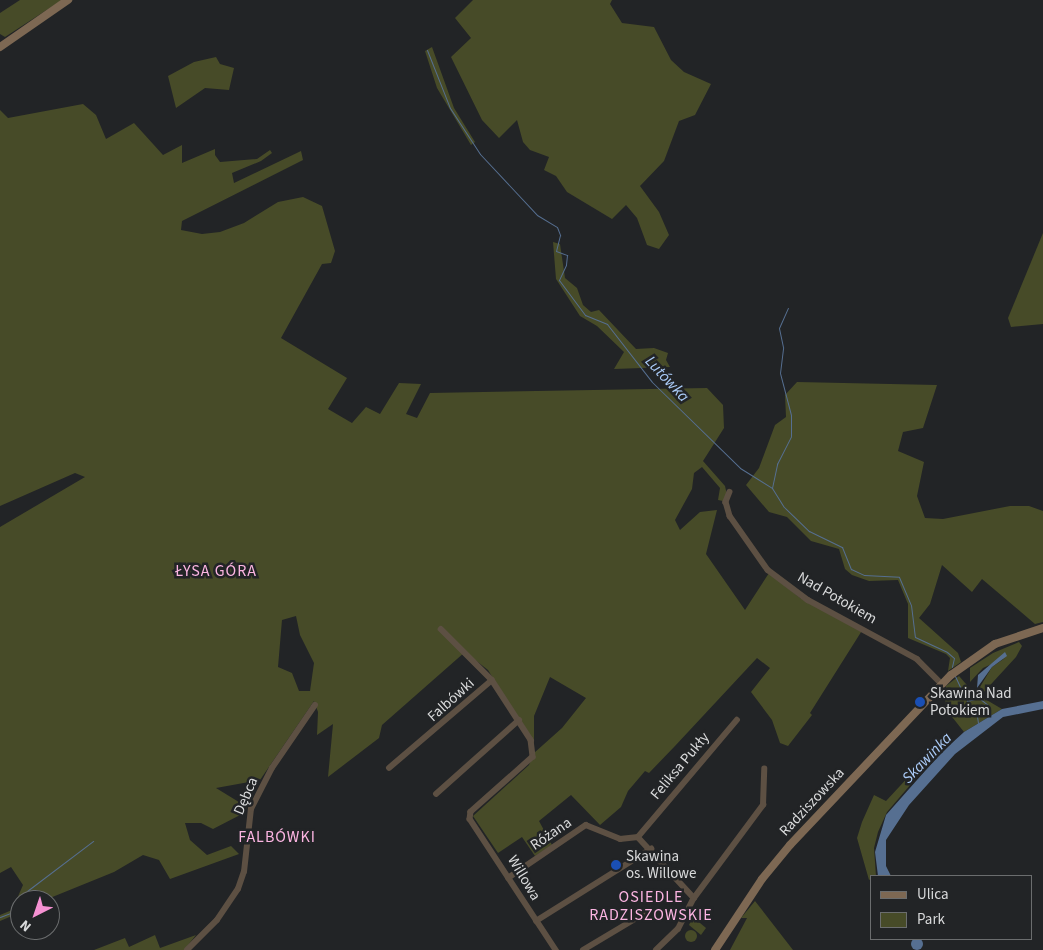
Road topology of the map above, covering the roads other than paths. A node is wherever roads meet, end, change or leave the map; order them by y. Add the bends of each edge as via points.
1 (68, 0) edge
2 (0, 47) edge
3 (730, 492) dead end
4 (1043, 628) edge
5 (441, 629) dead end
6 (492, 680) junction
7 (942, 684) junction
8 (315, 705) dead end
9 (519, 720) junction
10 (737, 720) dead end
11 (389, 768) dead end
12 (764, 769) dead end
13 (436, 794) dead end
14 (470, 819) joint
15 (638, 837) junction
16 (651, 849) junction
17 (508, 878) junction
18 (694, 898) junction
19 (650, 910) dead end
20 (536, 920) junction
21 (188, 950) edge
22 (556, 950) edge
23 (583, 950) edge
24 (656, 950) edge
25 (715, 950) edge

1 - 2 street
3 - 7 street, Nad Potokiem via 726,502 730,516 768,570 808,600 854,622 917,659
4 - 7 street, Radziszowska via 995,644 965,663
5 - 6 street
6 - 9 street, Falbówki
6 - 11 street, Falbówki
7 - 25 street, Radziszowska via 790,845 762,879
8 - 21 street, Dębca via 272,768 251,809 244,872 238,889 217,920
9 - 13 street
9 - 14 street, Falbówki via 531,740 533,757 471,812
10 - 15 street, Feliksa Pukły
12 - 18 street via 763,806
14 - 17 street, Willowa
15 - 16 street
15 - 17 street, Różana via 620,839 586,825
16 - 18 street
16 - 20 street
17 - 20 street, Willowa
18 - 24 street via 678,929
19 - 23 street
20 - 22 street, Willowa

